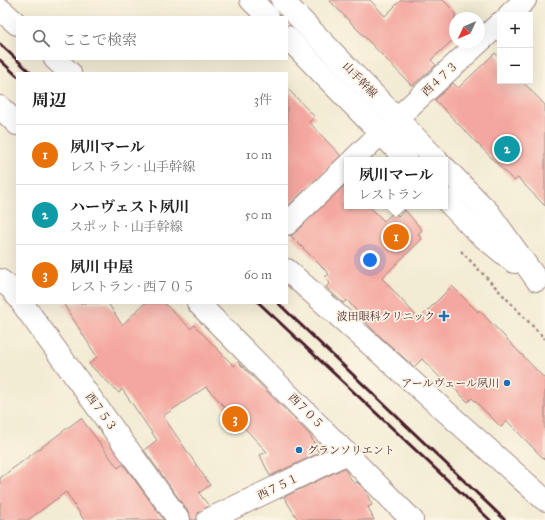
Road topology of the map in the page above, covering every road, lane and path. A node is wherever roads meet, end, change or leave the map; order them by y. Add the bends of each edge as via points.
1 (251, 0) edge
2 (282, 0) edge
3 (525, 0) edge
4 (0, 9) edge
5 (512, 12) edge
6 (267, 16) edge
7 (16, 23) edge
8 (497, 26) edge
9 (288, 38) edge
10 (56, 60) edge
11 (69, 72) edge
12 (0, 107) edge
13 (397, 118) junction
14 (16, 123) edge
15 (381, 133) junction
16 (356, 157) edge
17 (404, 157) edge
18 (434, 157) edge
19 (344, 169) edge
20 (448, 171) edge
21 (448, 202) edge
22 (288, 223) edge
23 (457, 247) dead end
24 (288, 271) edge
25 (541, 285) edge
26 (20, 304) edge
27 (199, 304) edge
28 (545, 339) edge
29 (347, 453) junction
30 (545, 500) edge
31 (179, 520) edge
32 (208, 520) edge
33 (412, 520) edge

1 - 6 street
2 - 13 street, 山手幹線
3 - 5 street
4 - 7 street
8 - 13 street, 西４７３
9 - 15 street, 山手幹線
10 - 11 street
12 - 14 street
13 - 18 street, 山手幹線
15 - 16 street
15 - 17 street, 山手幹線
19 - 22 street
20 - 25 street via 489,213
21 - 25 street via 476,231
23 - 28 path
24 - 30 street
26 - 31 street, 西７５３
27 - 29 street, 西７０５
29 - 32 street, 西７５１
29 - 33 street, 西７０５

